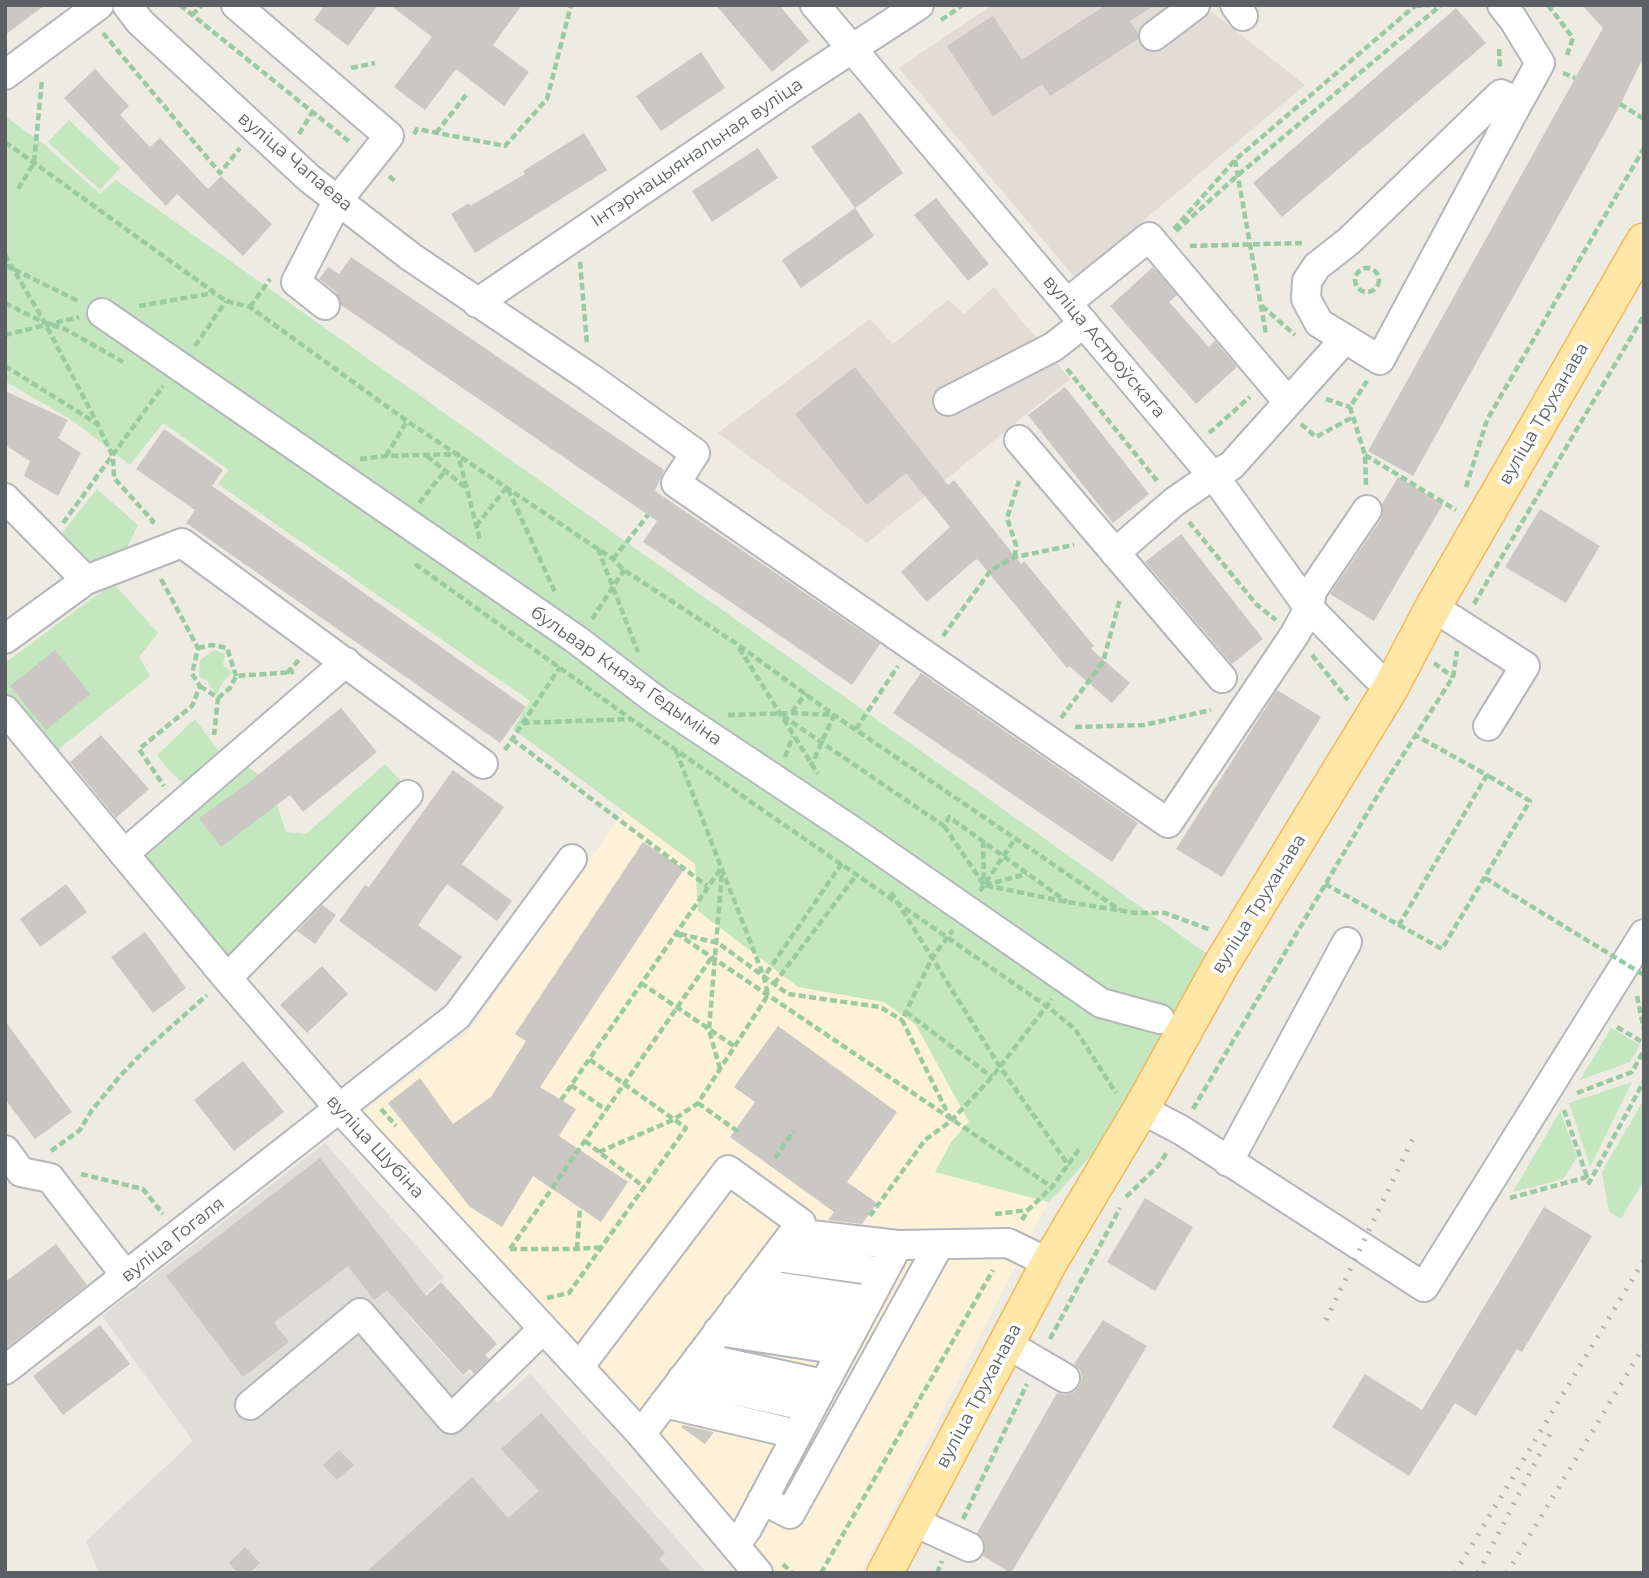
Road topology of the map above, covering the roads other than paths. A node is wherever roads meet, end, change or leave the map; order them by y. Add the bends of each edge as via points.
1 (127, 5) edge
2 (236, 5) edge
3 (816, 5) edge
4 (919, 5) edge
5 (1195, 5) edge
6 (1502, 5) edge
7 (93, 10) edge
8 (1154, 36) dead end
9 (851, 49) junction
10 (5, 75) edge
11 (1518, 103) junction
12 (338, 200) junction
13 (1644, 241) edge
14 (477, 303) junction
15 (325, 305) dead end
16 (102, 313) road end
17 (1075, 313) junction
18 (1345, 339) junction
19 (1283, 398) junction
20 (947, 401) dead end
21 (1024, 445) road end
22 (1213, 475) junction
23 (5, 498) edge
24 (1367, 510) road end
25 (1110, 546) junction
26 (86, 580) junction
27 (1309, 608) junction
28 (1448, 617) junction
29 (5, 639) edge
30 (338, 669) junction
31 (1223, 678) dead end
32 (1391, 687) junction
33 (5, 710) edge
34 (1489, 726) dead end
35 (492, 760) road end
36 (408, 795) dead end
37 (124, 854) junction
38 (572, 859) dead end
39 (1644, 934) edge
40 (1347, 942) dead end
41 (227, 978) junction
42 (1160, 1019) dead end
43 (1129, 1102) junction
44 (340, 1109) junction
45 (1228, 1162) junction
46 (11, 1169) edge
47 (794, 1233) junction
48 (898, 1245) junction
49 (939, 1245) junction
50 (776, 1256) junction
51 (1049, 1263) junction
52 (883, 1272) junction
53 (126, 1276) junction
54 (755, 1283) junction
55 (868, 1300) junction
56 (737, 1306) junction
57 (855, 1324) junction
58 (544, 1329) junction
59 (719, 1331) junction
60 (1007, 1343) junction
61 (841, 1350) junction
62 (699, 1357) junction
63 (579, 1367) junction
64 (5, 1370) edge
65 (1065, 1378) dead end
66 (682, 1379) junction
67 (817, 1396) junction
68 (664, 1402) junction
69 (250, 1405) dead end
70 (641, 1434) junction
71 (796, 1434) junction
72 (762, 1500) junction
73 (912, 1521) junction
74 (961, 1544) road end
75 (735, 1545) junction
76 (758, 1573) edge
77 (885, 1573) edge

1 - 12 street, вуліца Чапаева via 244,120
2 - 12 street via 389,136
3 - 9 street, вуліца Астроўскага
4 - 9 street, Інтэрнацыянальная вуліца
5 - 8 street
6 - 11 street via 1540,63
7 - 10 street
9 - 14 street, Інтэрнацыянальная вуліца
9 - 17 street, вуліца Астроўскага
11 - 18 street via 1380,360
11 - 18 street via 1501,94 1317,267 1307,281 1306,299 1319,323
12 - 14 street, вуліца Чапаева
12 - 15 street via 296,282
13 - 28 main road, вуліца Труханава
14 - 27 street, вуліца Чапаева via 695,453 677,483 1168,822
16 - 42 street, бульвар Князя Гедыміна via 172,376 405,520 657,701 1101,1003
17 - 19 street via 1149,237
17 - 20 street via 1053,347
17 - 22 street, вуліца Астроўскага
18 - 19 street
19 - 22 street via 1231,466
21 - 25 street
22 - 25 street
22 - 27 street, вуліца Астроўскага
23 - 26 street
24 - 27 street via 1312,591
25 - 31 street
26 - 29 street
26 - 30 street via 182,543
27 - 32 street, вуліца Астроўскага
28 - 32 main road, вуліца Труханава
28 - 34 street via 1525,666
30 - 35 street
30 - 37 street
32 - 43 main road, вуліца Труханава via 1221,965
33 - 37 street, вуліца Шубіна
36 - 41 street
37 - 41 street, вуліца Шубіна
38 - 44 street, вуліца Гогаля via 457,1016
39 - 45 street via 1424,1287
40 - 45 street
41 - 44 street, вуліца Шубіна
43 - 45 street
43 - 51 main road, вуліца Труханава
44 - 53 street, вуліца Гогаля
44 - 58 street, вуліца Шубіна
46 - 53 street via 50,1178
47 - 48 street
47 - 50 street
47 - 63 street via 801,1223 728,1170
48 - 49 street
48 - 52 street
49 - 51 street via 1008,1243
49 - 72 street via 790,1514
50 - 52 street
50 - 54 street
51 - 60 main road, вуліца Труханава
52 - 55 street
53 - 64 street, вуліца Гогаля
54 - 55 street
54 - 56 street
55 - 57 street
56 - 57 street
56 - 59 street
57 - 61 street
58 - 63 street, вуліца Шубіна
58 - 69 street via 451,1419 360,1313
59 - 61 street
59 - 62 street
60 - 65 street
60 - 73 main road, вуліца Труханава
61 - 67 street
62 - 66 street
62 - 67 street
63 - 70 street, вуліца Шубіна
66 - 67 street
66 - 68 street
67 - 71 street
68 - 70 street
68 - 71 street
70 - 75 street, вуліца Шубіна
71 - 72 street
72 - 75 street
73 - 74 street
73 - 77 main road, вуліца Труханава
75 - 76 street, вуліца Шубіна

